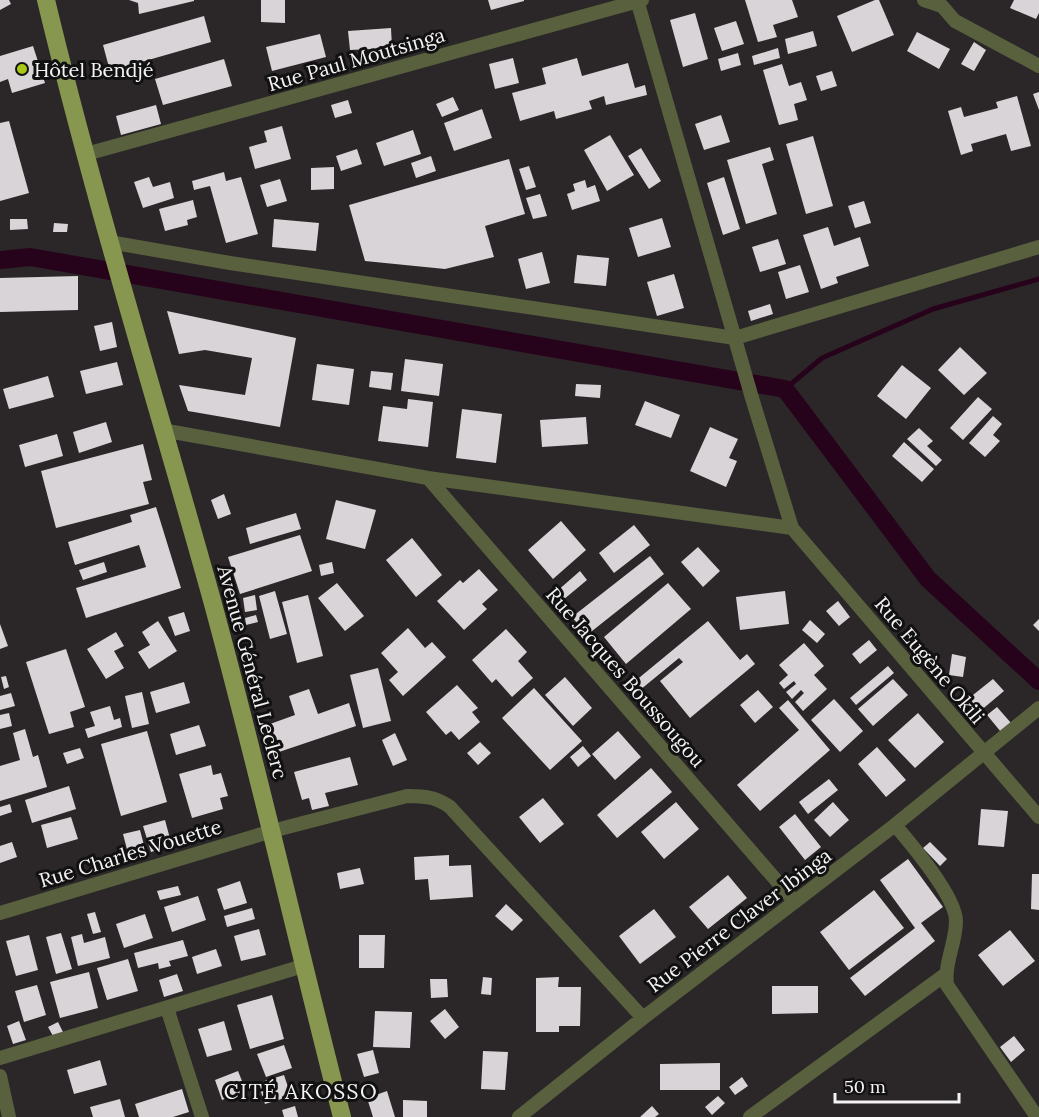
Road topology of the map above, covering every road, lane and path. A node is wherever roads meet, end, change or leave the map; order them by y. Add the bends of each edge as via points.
1 (46, 0) edge
2 (639, 0) edge
3 (924, 0) edge
4 (941, 3) edge
5 (1039, 66) edge
6 (86, 154) junction
7 (111, 247) junction
8 (1039, 247) edge
9 (735, 338) junction
10 (162, 430) junction
11 (428, 478) junction
12 (792, 528) junction
13 (1039, 708) edge
14 (984, 754) junction
15 (1039, 817) edge
16 (895, 825) junction
17 (272, 831) junction
18 (795, 902) junction
19 (0, 913) edge
20 (303, 966) junction
21 (946, 974) junction
22 (167, 1008) junction
23 (643, 1018) junction
24 (0, 1058) edge
25 (0, 1076) edge
26 (9, 1117) edge
27 (202, 1117) edge
28 (342, 1117) edge
29 (519, 1117) edge
30 (750, 1117) edge
31 (1037, 1117) edge

1 - 6 main road, Avenue Général Leclerc
2 - 6 street, Rue Paul Moutsinga
2 - 9 street
3 - 4 street
4 - 5 street via 955,21
6 - 7 main road, Avenue Général Leclerc
7 - 9 street
7 - 10 main road, Avenue Général Leclerc
8 - 9 street
9 - 12 street
10 - 11 street
10 - 17 main road, Avenue Général Leclerc via 210,593
11 - 12 street
11 - 18 street, Rue Jacques Boussougou
12 - 14 street, Rue Eugène Okili
13 - 14 street, Rue Pierre Claver Ibinga
14 - 15 street, Rue Eugène Okili
14 - 16 street, Rue Pierre Claver Ibinga
16 - 18 street, Rue Pierre Claver Ibinga
16 - 21 street via 954,905 956,922
17 - 19 street, Rue Charles Vouette
17 - 20 main road, Avenue Général Leclerc
17 - 23 street, Rue Charles Vouette via 407,796 439,799
18 - 23 street, Rue Pierre Claver Ibinga
20 - 22 street
20 - 28 main road, Avenue Général Leclerc
21 - 30 street
21 - 31 street via 947,985
22 - 24 street
22 - 27 street
23 - 29 street, Rue Pierre Claver Ibinga
25 - 26 street

